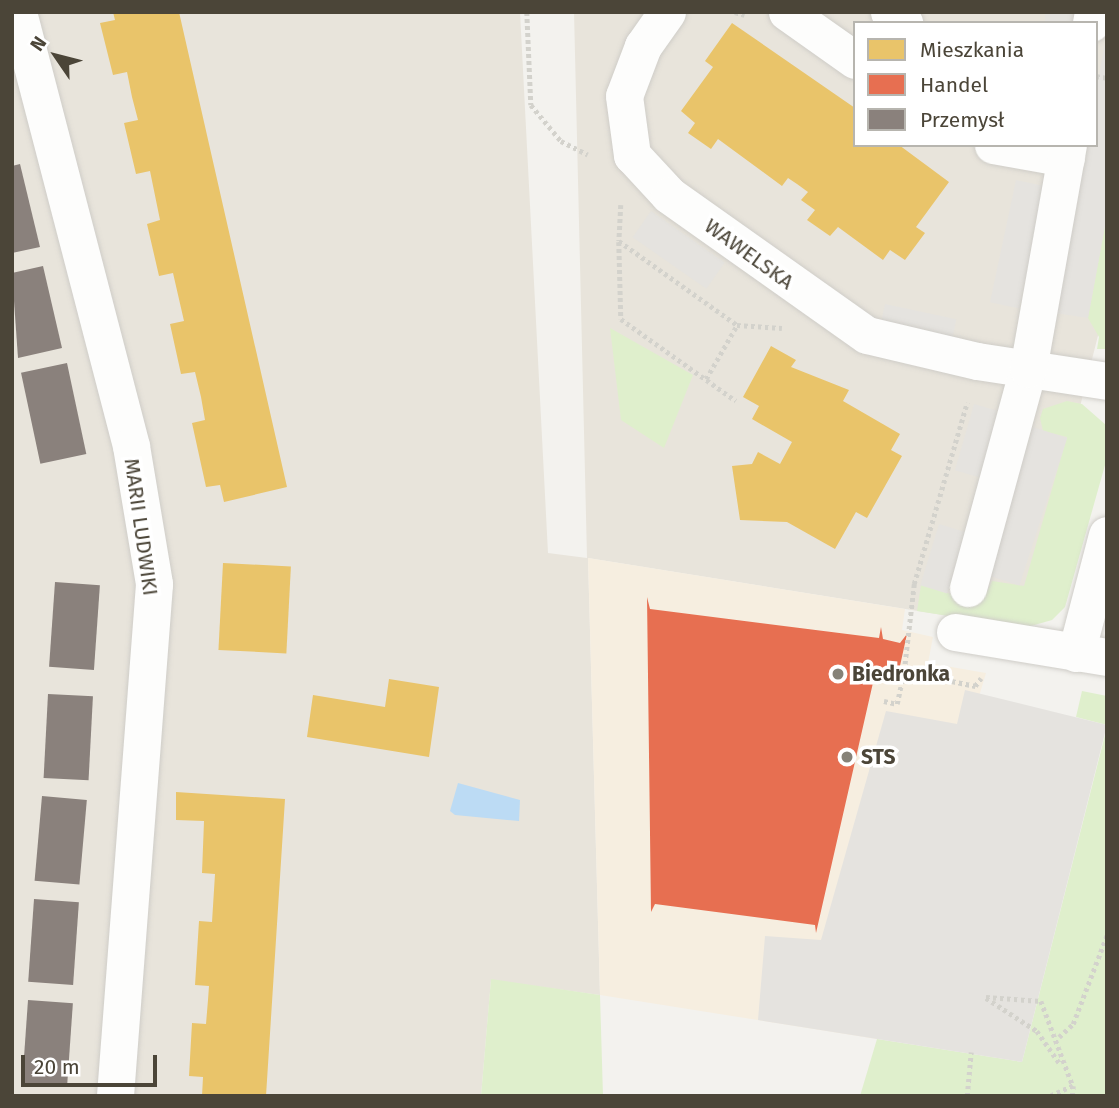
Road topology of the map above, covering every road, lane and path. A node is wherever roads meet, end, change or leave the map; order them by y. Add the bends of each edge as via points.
1 (18, 12) edge
2 (527, 12) edge
3 (667, 12) edge
4 (787, 12) edge
5 (853, 59) edge
6 (1018, 147) edge
7 (1067, 151) edge
8 (632, 155) junction
9 (596, 159) dead end
10 (619, 241) junction
11 (832, 314) junction
12 (737, 325) junction
13 (977, 361) junction
14 (1028, 369) junction
15 (706, 379) junction
16 (1107, 380) edge
17 (736, 401) dead end
18 (1107, 535) edge
19 (968, 588) dead end
20 (955, 632) dead end
21 (1091, 655) edge
22 (904, 671) dead end
23 (1107, 935) edge
24 (1059, 1037) junction
25 (971, 1052) dead end
26 (1059, 1063) junction
27 (1073, 1086) junction
28 (115, 1096) edge
29 (967, 1096) edge
30 (1051, 1096) edge
31 (1072, 1096) edge

1 - 28 street, MARII LUDWIKI via 131,446 154,584
2 - 9 path via 531,105 561,141
3 - 8 street via 643,47 624,96
4 - 5 street
6 - 7 street
7 - 14 street
8 - 10 path via 622,186
8 - 11 street, WAWELSKA via 669,195
10 - 12 path
10 - 15 path via 621,319
11 - 12 path via 796,328
11 - 13 street, WAWELSKA via 867,335
12 - 15 path
13 - 14 street, WAWELSKA
13 - 22 path via 914,584
14 - 16 street, WAWELSKA
14 - 19 street
15 - 17 path
18 - 21 street
20 - 21 street
23 - 24 path via 1073,1024
24 - 26 path
24 - 26 path via 1041,1001 986,997 1037,1031
25 - 29 path
26 - 27 path
27 - 30 path
27 - 31 path

